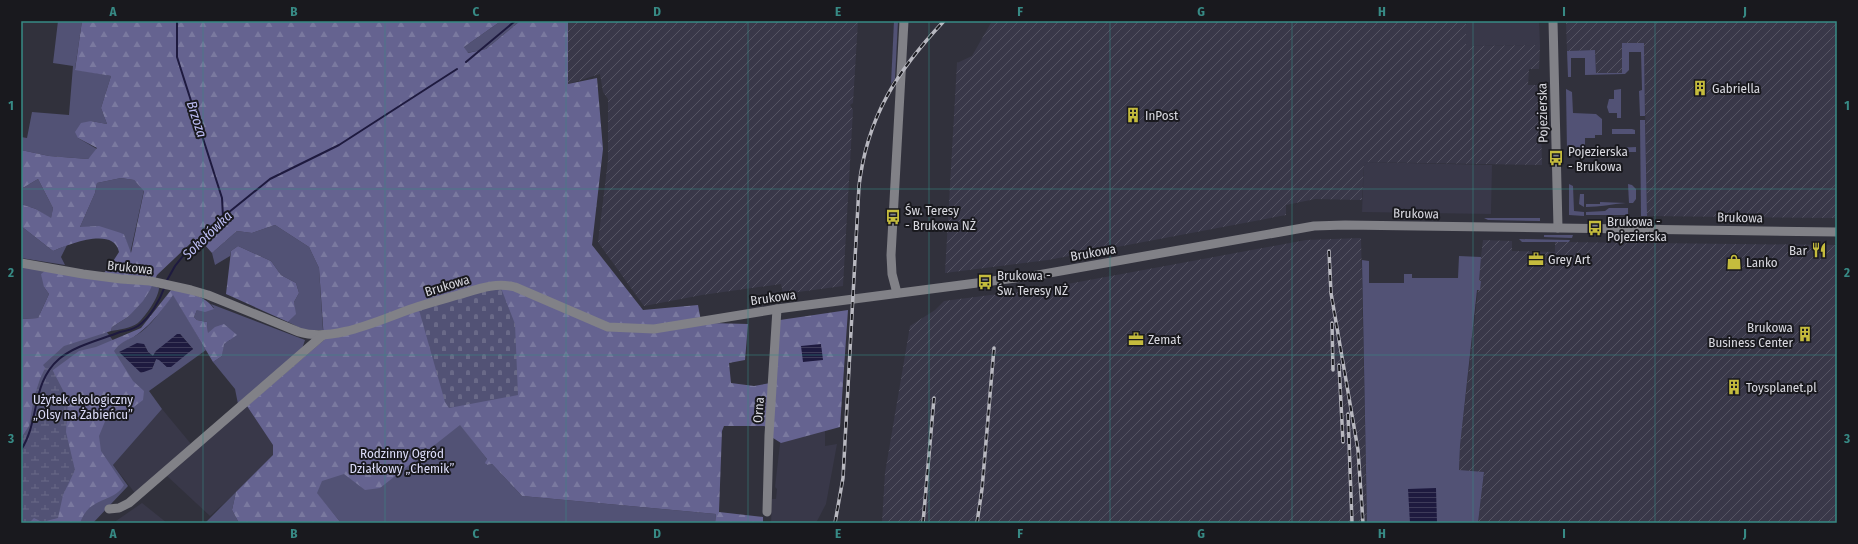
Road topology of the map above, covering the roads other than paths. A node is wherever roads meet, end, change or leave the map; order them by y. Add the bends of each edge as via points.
1 (904, 21) edge
2 (1553, 21) edge
3 (1558, 228) junction
4 (1837, 232) edge
5 (21, 263) edge
6 (897, 293) junction
7 (777, 309) junction
8 (323, 335) junction
9 (109, 509) dead end
10 (767, 512) dead end

1 - 6 street via 891,254 892,274
2 - 3 street, Pojezierska
3 - 4 street, Brukowa
3 - 6 street, Brukowa via 1314,226 1038,275
5 - 8 street, Brukowa via 173,286 208,295 307,335
6 - 7 street, Brukowa
7 - 8 street, Brukowa via 654,328 608,327 515,287 501,284 415,308 371,324
7 - 10 street, Orna
8 - 9 street, Brukowa via 129,503

